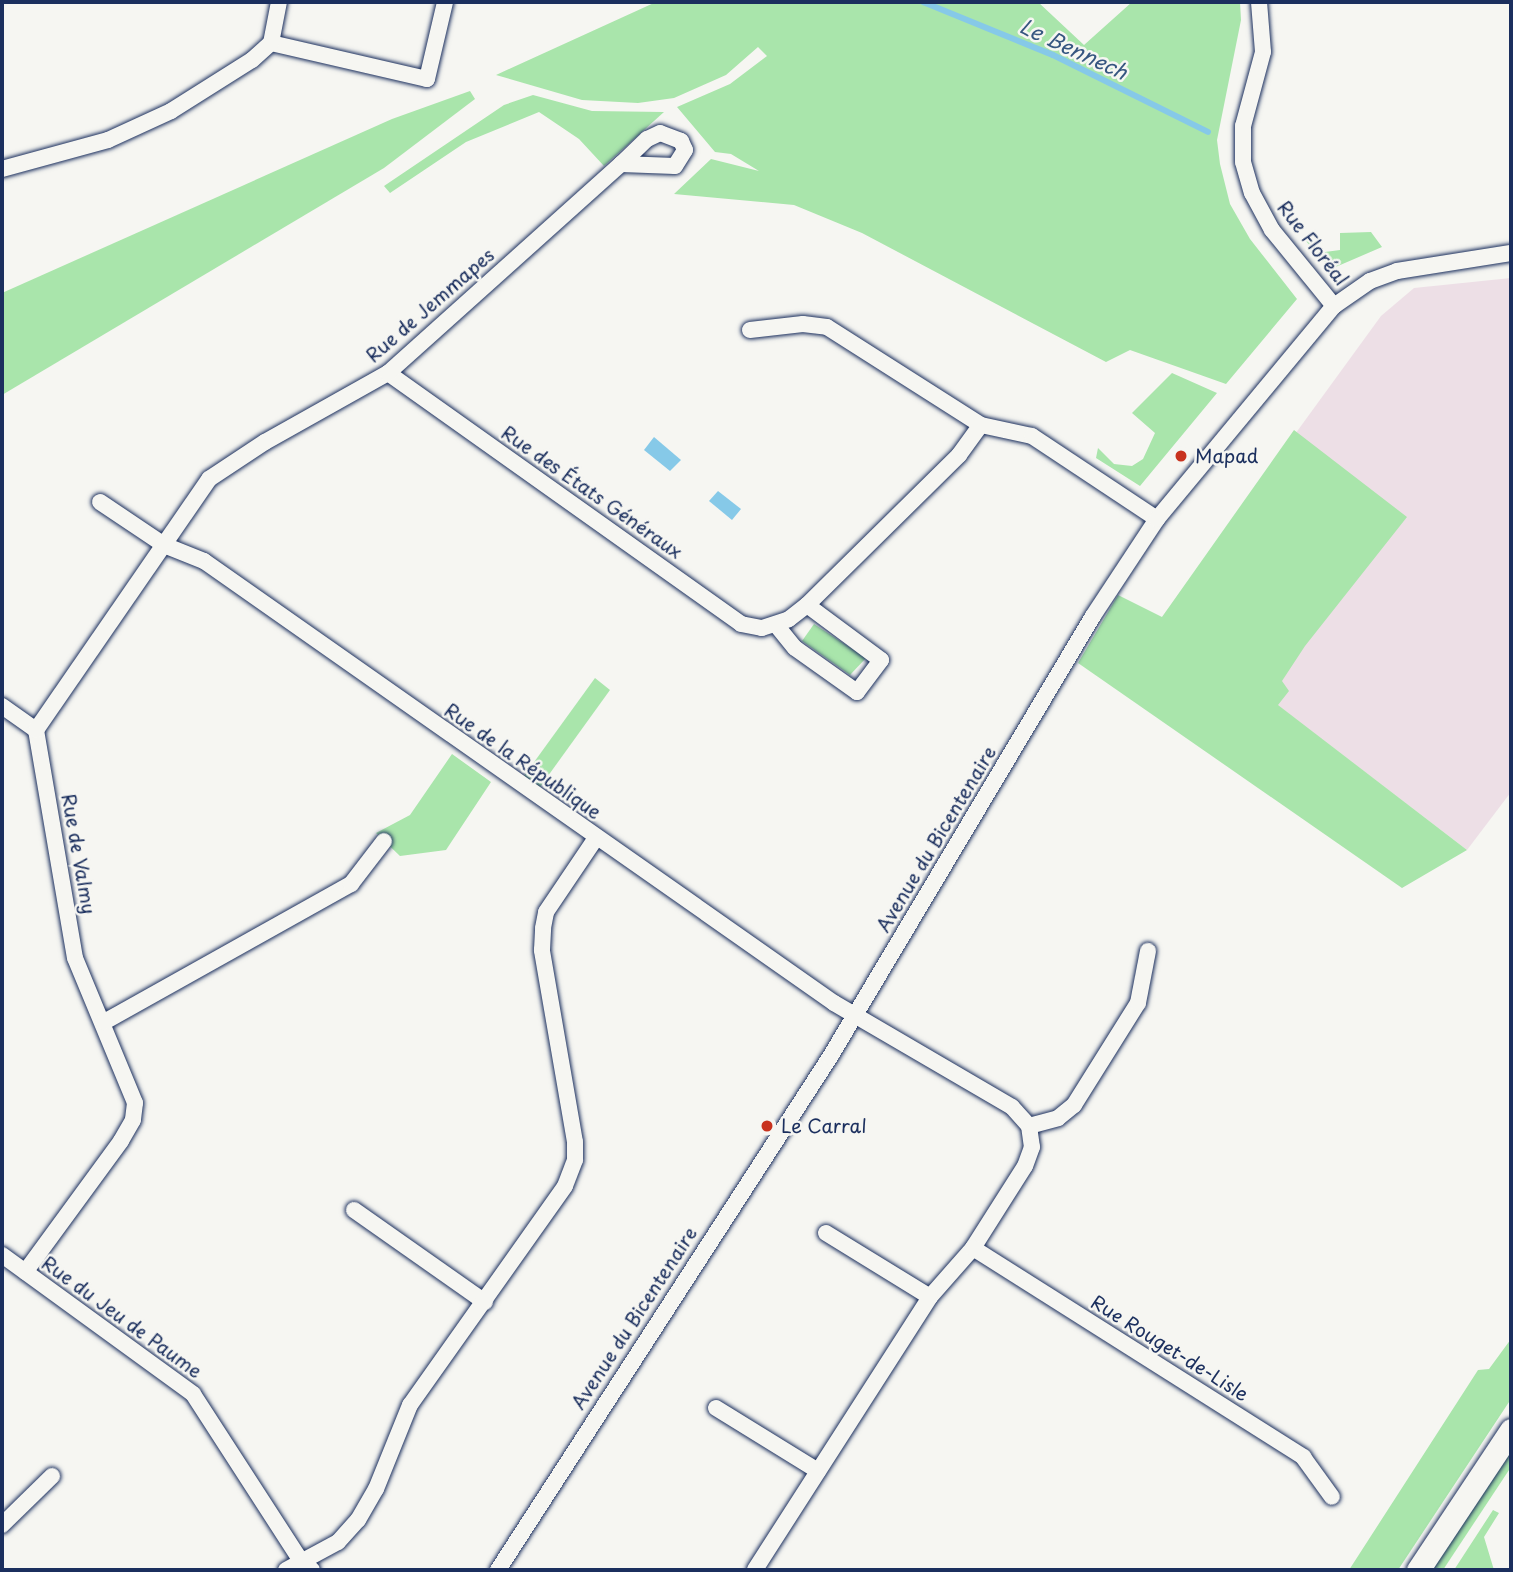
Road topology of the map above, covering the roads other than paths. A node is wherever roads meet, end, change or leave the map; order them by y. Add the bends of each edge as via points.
1 (279, 2) edge
2 (446, 2) edge
3 (1259, 2) edge
4 (271, 43) junction
5 (621, 164) dead end
6 (2, 169) edge
7 (1511, 253) edge
8 (1334, 306) junction
9 (750, 330) dead end
10 (388, 373) junction
11 (981, 425) junction
12 (100, 502) dead end
13 (1157, 519) junction
14 (164, 545) junction
15 (807, 605) junction
16 (776, 626) junction
17 (2, 706) edge
18 (36, 730) junction
19 (596, 838) junction
20 (384, 841) dead end
21 (1148, 951) dead end
22 (855, 1015) junction
23 (104, 1022) junction
24 (1029, 1126) junction
25 (354, 1210) dead end
26 (826, 1233) dead end
27 (973, 1248) junction
28 (2, 1255) edge
29 (25, 1272) junction
30 (930, 1297) junction
31 (485, 1302) junction
32 (716, 1408) dead end
33 (1511, 1430) edge
34 (818, 1471) junction
35 (52, 1476) dead end
36 (1332, 1497) dead end
37 (2, 1525) edge
38 (307, 1566) edge
39 (286, 1570) edge
40 (498, 1570) edge
41 (755, 1570) edge
42 (1418, 1570) edge

1 - 4 street
2 - 4 street via 427,79
3 - 8 street, Rue Floréal via 1263,52 1243,126 1243,162 1272,230
4 - 6 street via 171,111 108,140
5 - 10 street, Rue de Jemmapes
7 - 8 street, Avenue du Bicentenaire via 1397,271
8 - 13 street, Avenue du Bicentenaire
9 - 11 street via 803,324 827,327
10 - 14 street, Rue de Jemmapes via 209,479
10 - 16 street, Rue des États Généraux via 741,624
11 - 13 street via 1032,436
11 - 15 street via 959,455
12 - 14 street
13 - 22 street, Avenue du Bicentenaire via 1093,616
14 - 18 street, Rue de Jemmapes
14 - 19 street, Rue de la République via 204,561
15 - 16 street
15 - 16 street via 881,660 858,692 795,648
17 - 18 street
18 - 23 street, Rue de Valmy via 75,958
19 - 22 street, Rue de la République
19 - 31 street via 546,912 543,928 542,950 575,1160 565,1186
20 - 23 street via 351,884
21 - 24 street via 1138,1003 1074,1105 1058,1118
22 - 24 street, Rue de la République via 1012,1107
22 - 40 street, Avenue du Bicentenaire
23 - 29 street, Rue de Valmy via 132,1089 133,1120
24 - 27 street via 1032,1147 1025,1166
25 - 31 street
26 - 30 street
27 - 30 street
27 - 36 street, Rue Rouget-de-Lisle via 1303,1457
28 - 29 street, Rue du Jeu de Paume
29 - 38 street, Rue du Jeu de Paume via 193,1394
30 - 34 street
31 - 38 street via 410,1405 358,1520
32 - 34 street
33 - 42 street
34 - 41 street
35 - 37 street
38 - 39 street

